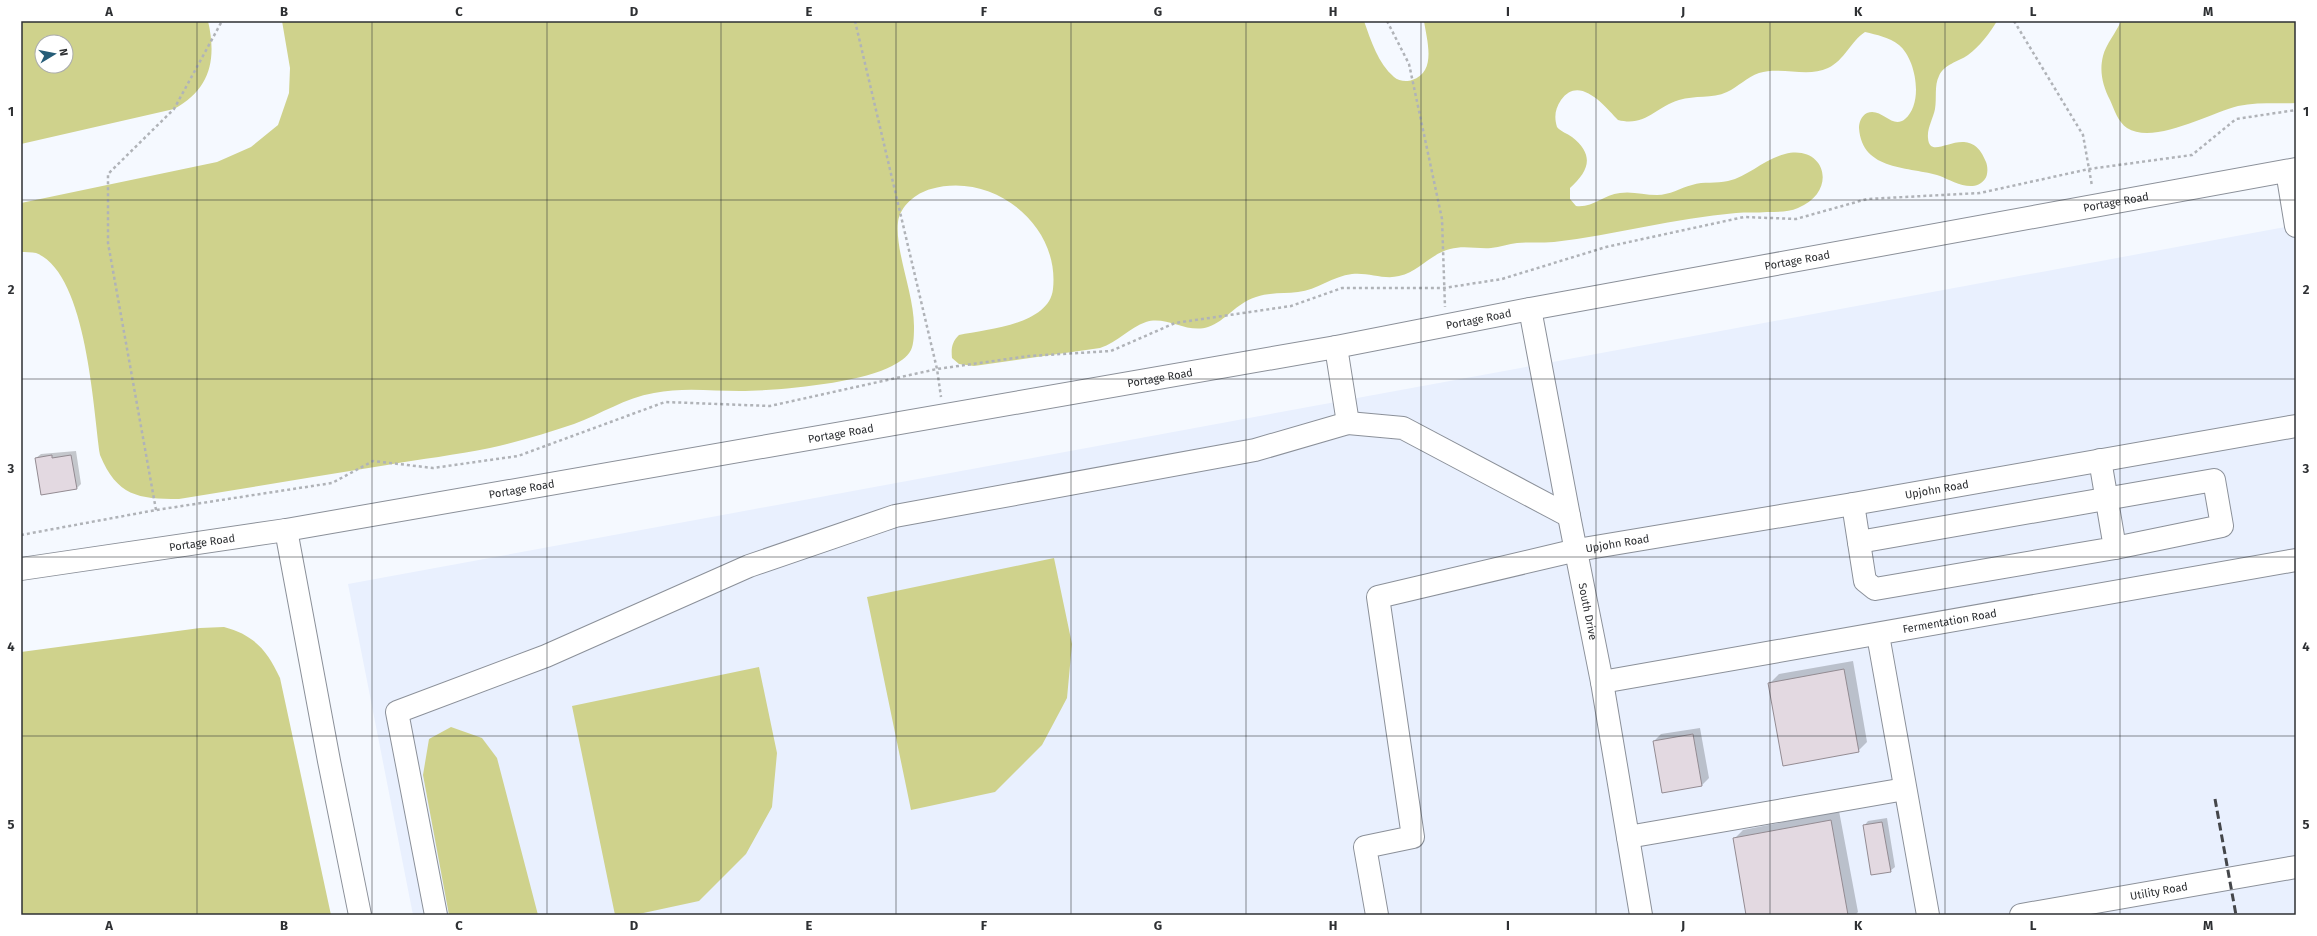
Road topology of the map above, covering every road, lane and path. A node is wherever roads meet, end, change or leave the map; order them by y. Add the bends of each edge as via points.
1 (222, 21) edge
2 (855, 21) edge
3 (1387, 21) edge
4 (2014, 21) edge
5 (2296, 110) edge
6 (2089, 169) junction
7 (2291, 170) edge
8 (2096, 206) junction
9 (2296, 226) edge
10 (1444, 288) junction
11 (1530, 309) junction
12 (1445, 325) junction
13 (1336, 347) junction
14 (936, 369) junction
15 (943, 415) junction
16 (1348, 424) junction
17 (2296, 426) edge
18 (2100, 460) junction
19 (2107, 499) junction
20 (1853, 504) junction
21 (156, 510) junction
22 (1569, 516) junction
23 (286, 530) junction
24 (21, 535) edge
25 (1858, 542) junction
26 (2115, 548) junction
27 (1577, 550) junction
28 (2296, 560) edge
29 (21, 569) edge
30 (1878, 635) junction
31 (1602, 682) junction
32 (1905, 789) junction
33 (1628, 836) junction
34 (2296, 867) edge
35 (2034, 914) edge
36 (360, 915) edge
37 (436, 915) edge
38 (1377, 915) edge
39 (1641, 915) edge
40 (1928, 915) edge

1 - 21 path via 174,110 108,174 108,243
2 - 14 path
3 - 10 path via 1409,64 1442,219
4 - 6 path via 2083,135
5 - 6 path via 2236,120 2192,155
6 - 8 path
6 - 10 path via 1980,193 1866,199 1796,219 1744,217 1606,247 1502,279
7 - 8 main road, Portage Road
7 - 9 main road
8 - 11 main road, Portage Road
10 - 12 path
10 - 14 path via 1342,288 1291,306 1174,323 1111,351 1029,356
11 - 12 main road, Portage Road
11 - 22 main road, South Drive
12 - 13 main road, Portage Road
13 - 15 main road, Portage Road
13 - 16 main road
14 - 15 path
14 - 21 path via 770,406 664,402 518,456 433,468 373,462 332,483
15 - 23 main road, Portage Road
16 - 22 main road via 1403,428
16 - 37 main road via 1255,450 895,516 749,566 546,656 397,712
17 - 18 main road, Upjohn Road
18 - 19 main road
18 - 20 main road, Upjohn Road
19 - 25 main road
19 - 26 main road
19 - 26 main road via 2214,480 2222,526
20 - 25 main road
20 - 27 main road, Upjohn Road
21 - 24 path
22 - 27 main road, South Drive
23 - 29 main road, Portage Road
23 - 36 main road
25 - 26 main road via 1864,582 1874,590
27 - 31 main road, South Drive
27 - 38 main road, Upjohn Road via 1378,597 1413,837 1365,847
28 - 30 main road, Fermentation Road
30 - 31 main road, Fermentation Road
30 - 32 main road
31 - 33 main road, South Drive
32 - 33 main road
32 - 40 main road
33 - 39 main road, South Drive
34 - 35 main road, Utility Road

